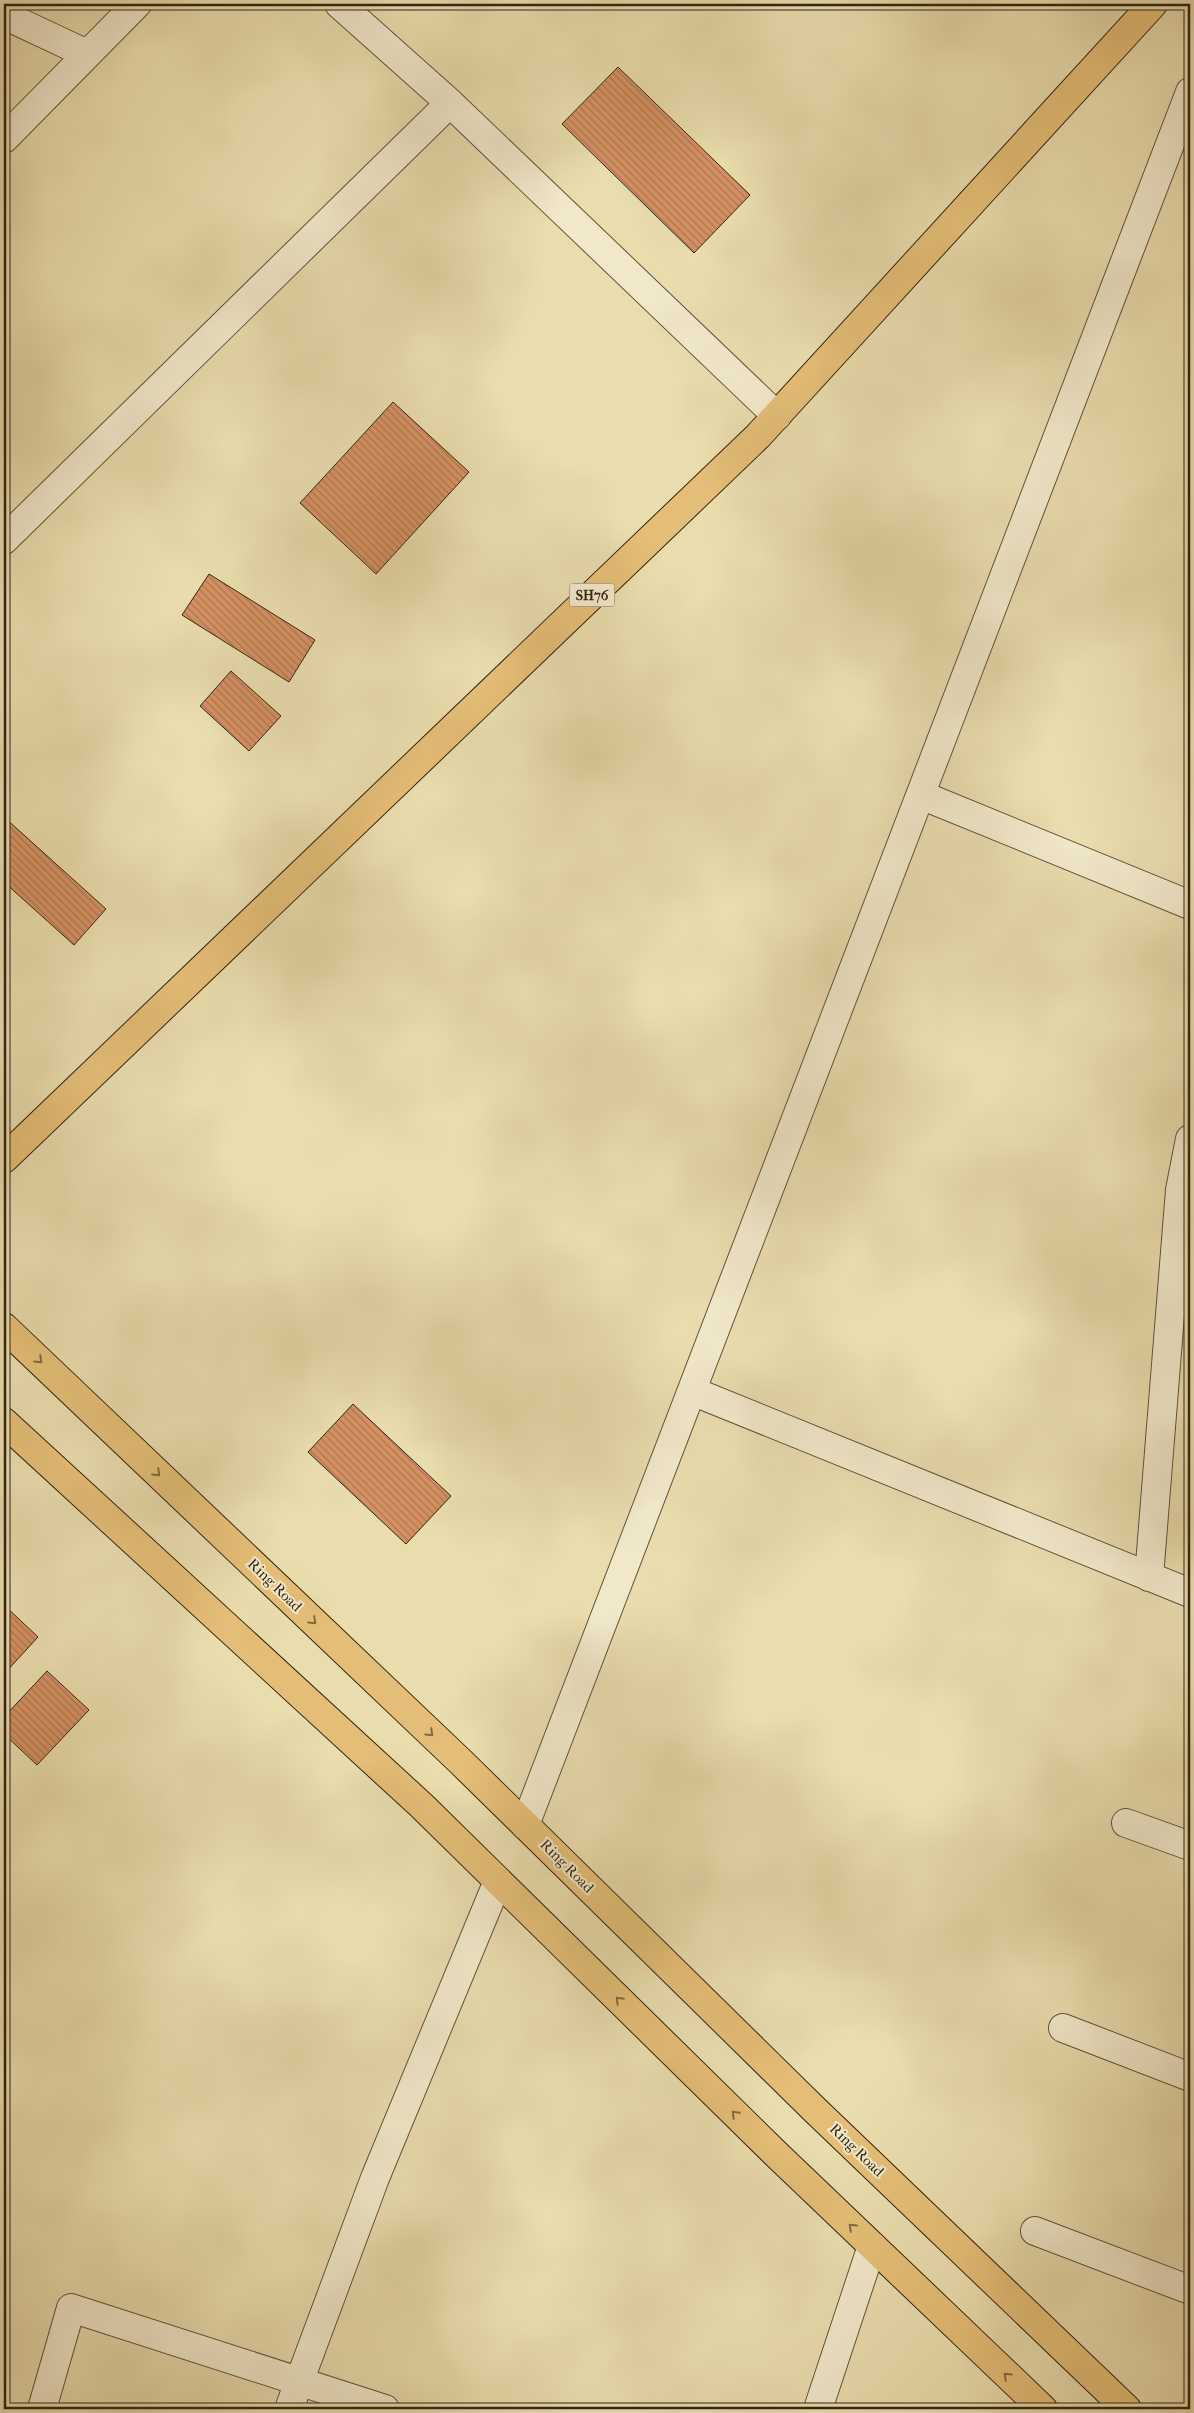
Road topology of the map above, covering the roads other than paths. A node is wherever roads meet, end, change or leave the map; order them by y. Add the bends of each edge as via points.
1 (137, 4) edge
2 (338, 4) edge
3 (1153, 4) edge
4 (4, 15) edge
5 (88, 54) junction
6 (1190, 92) edge
7 (450, 103) junction
8 (4, 139) edge
9 (777, 416) junction
10 (4, 540) edge
11 (921, 795) junction
12 (1190, 905) edge
13 (1190, 1138) edge
14 (4, 1159) edge
15 (4, 1327) edge
16 (692, 1391) junction
17 (4, 1422) edge
18 (1149, 1577) junction
19 (1190, 1593) edge
20 (1126, 1823) dead end
21 (526, 1825) junction
22 (1190, 1846) edge
23 (498, 1880) junction
24 (1063, 2028) dead end
25 (1190, 2077) edge
26 (1036, 2231) dead end
27 (872, 2246) junction
28 (1190, 2290) edge
29 (298, 2382) junction
30 (42, 2409) edge
31 (289, 2409) edge
32 (385, 2409) edge
33 (818, 2409) edge
34 (1042, 2409) edge
35 (1127, 2409) edge

1 - 5 street
2 - 7 street
3 - 9 main road, SH76
4 - 5 street
5 - 8 street
6 - 11 street
7 - 9 street
7 - 10 street
9 - 14 main road, SH76
11 - 12 street
11 - 16 street
13 - 18 street via 1180,1190
15 -> 21 main road, Ring Road
16 - 18 street
16 - 21 street
17 - 23 main road via 422,1806
18 - 19 street
20 - 22 street
21 - 35 main road, Ring Road via 816,2111
27 -> 23 main road
23 - 29 street via 376,2178
24 - 25 street
26 - 28 street
27 - 33 street
34 -> 27 main road
29 - 30 street via 71,2308
29 - 31 street
29 - 32 street

